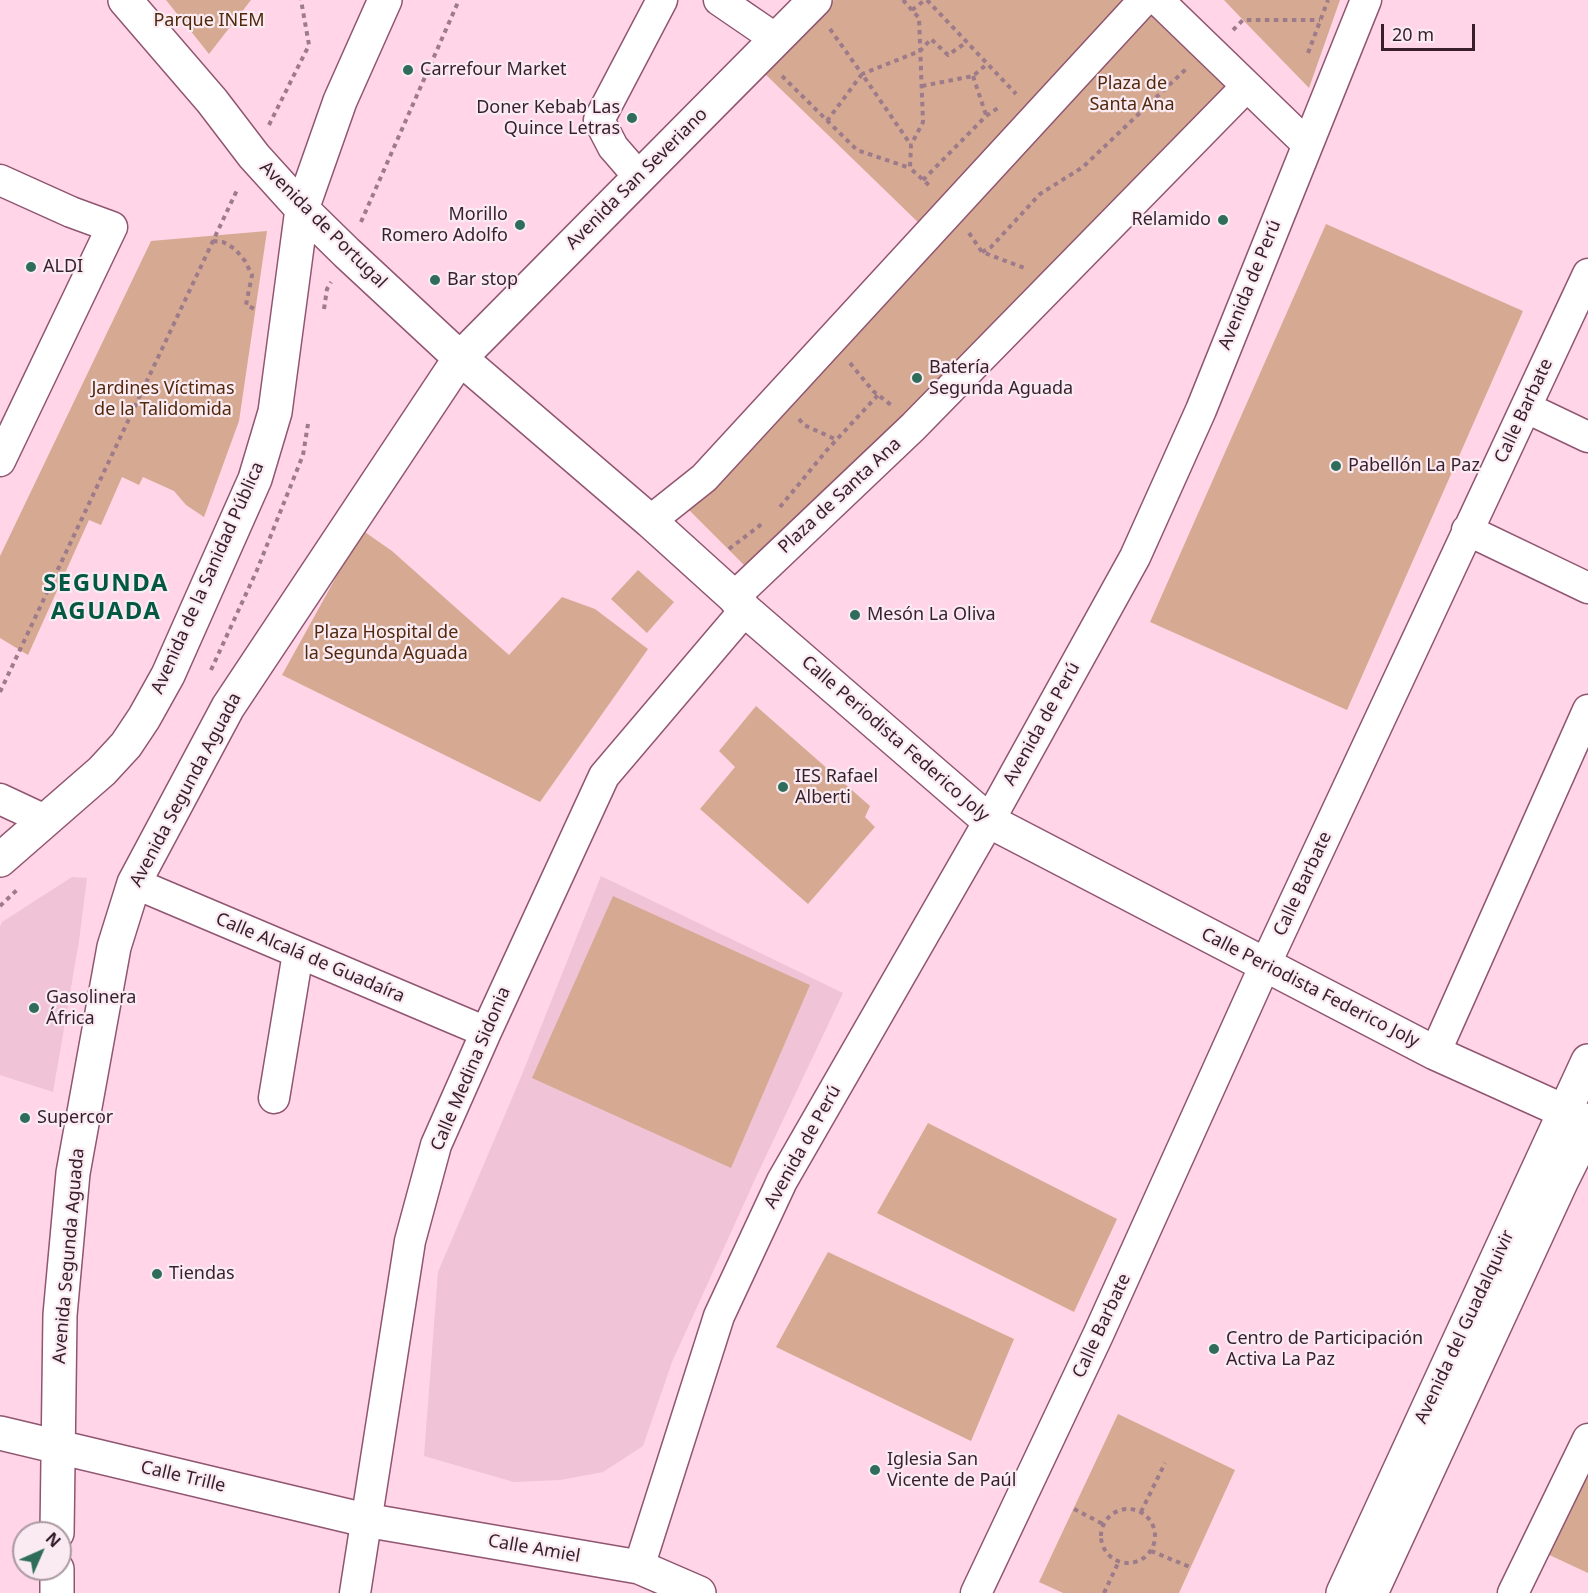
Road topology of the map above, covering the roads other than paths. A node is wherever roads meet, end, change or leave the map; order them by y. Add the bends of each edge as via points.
1 (125, 0) edge
2 (385, 0) edge
3 (662, 0) edge
4 (719, 0) edge
5 (1144, 0) edge
6 (1158, 0) edge
7 (1366, 0) edge
8 (820, 12) edge
9 (776, 55) junction
10 (1247, 86) junction
11 (1307, 144) junction
12 (639, 177) junction
13 (0, 180) edge
14 (302, 209) junction
15 (1588, 274) edge
16 (460, 358) junction
17 (1527, 408) junction
18 (1588, 437) edge
19 (0, 461) edge
20 (650, 522) junction
21 (1467, 530) junction
22 (1588, 588) edge
23 (739, 603) junction
24 (1588, 710) edge
25 (0, 799) edge
26 (45, 820) junction
27 (989, 821) junction
28 (0, 860) edge
29 (134, 883) junction
30 (298, 953) junction
31 (1265, 965) junction
32 (486, 1032) junction
33 (1435, 1053) junction
34 (1588, 1061) edge
35 (274, 1098) dead end
36 (1580, 1120) edge
37 (0, 1433) edge
38 (1588, 1439) edge
39 (57, 1447) junction
40 (365, 1520) junction
41 (57, 1521) edge
42 (639, 1567) junction
43 (355, 1593) edge
44 (699, 1593) edge
45 (976, 1593) edge
46 (1343, 1593) edge
47 (1371, 1593) edge
48 (1513, 1593) edge

1 - 14 street, Avenida de Portugal
2 - 14 street, Avenida de la Sanidad Pública via 340,101
3 - 12 street via 599,120 613,147
4 - 9 street
5 - 20 street via 704,478
6 - 10 street
7 - 11 street, Avenida de Perú
8 - 9 street, Avenida San Severiano
9 - 12 street, Avenida San Severiano
10 - 11 street
10 - 23 street, Plaza de Santa Ana
11 - 27 street, Avenida de Perú via 1201,410 1135,557
12 - 16 street, Avenida San Severiano
13 - 19 street via 112,227
14 - 16 street, Avenida de Portugal
14 - 26 street, Avenida de la Sanidad Pública via 276,411 255,478 168,675 144,718 102,771
15 - 17 street, Calle Barbate
16 - 20 street, Calle Periodista Federico Joly
16 - 29 street, Avenida Segunda Aguada via 228,707
17 - 18 street
17 - 21 street, Calle Barbate
20 - 23 street, Calle Periodista Federico Joly
21 - 22 street
21 - 31 street, Calle Barbate
23 - 27 street, Calle Periodista Federico Joly
23 - 32 street, Calle Medina Sidonia via 604,776
24 - 33 street
25 - 26 street
26 - 28 street, Avenida de la Sanidad Pública
27 - 31 street, Calle Periodista Federico Joly
27 - 42 street, Avenida de Perú via 777,1191 719,1316
29 - 30 street, Calle Alcalá de Guadaíra
29 - 39 street, Avenida Segunda Aguada via 114,947 73,1173 60,1315
30 - 32 street, Calle Alcalá de Guadaíra
30 - 35 street
31 - 33 street, Calle Periodista Federico Joly
31 - 45 street, Calle Barbate
32 - 40 street, Calle Medina Sidonia via 436,1145 410,1241
33 - 36 street, Calle Periodista Federico Joly
34 - 36 street, Avenida del Guadalquivir
36 - 46 street, Avenida del Guadalquivir
36 - 47 street, Avenida del Guadalquivir via 1557,1191
37 - 39 street, Calle Trille
38 - 48 street
39 - 40 street, Calle Trille
39 - 41 street, Avenida Segunda Aguada
40 - 42 street, Calle Amiel
40 - 43 street, Calle Medina Sidonia
42 - 44 street, Calle Amiel

